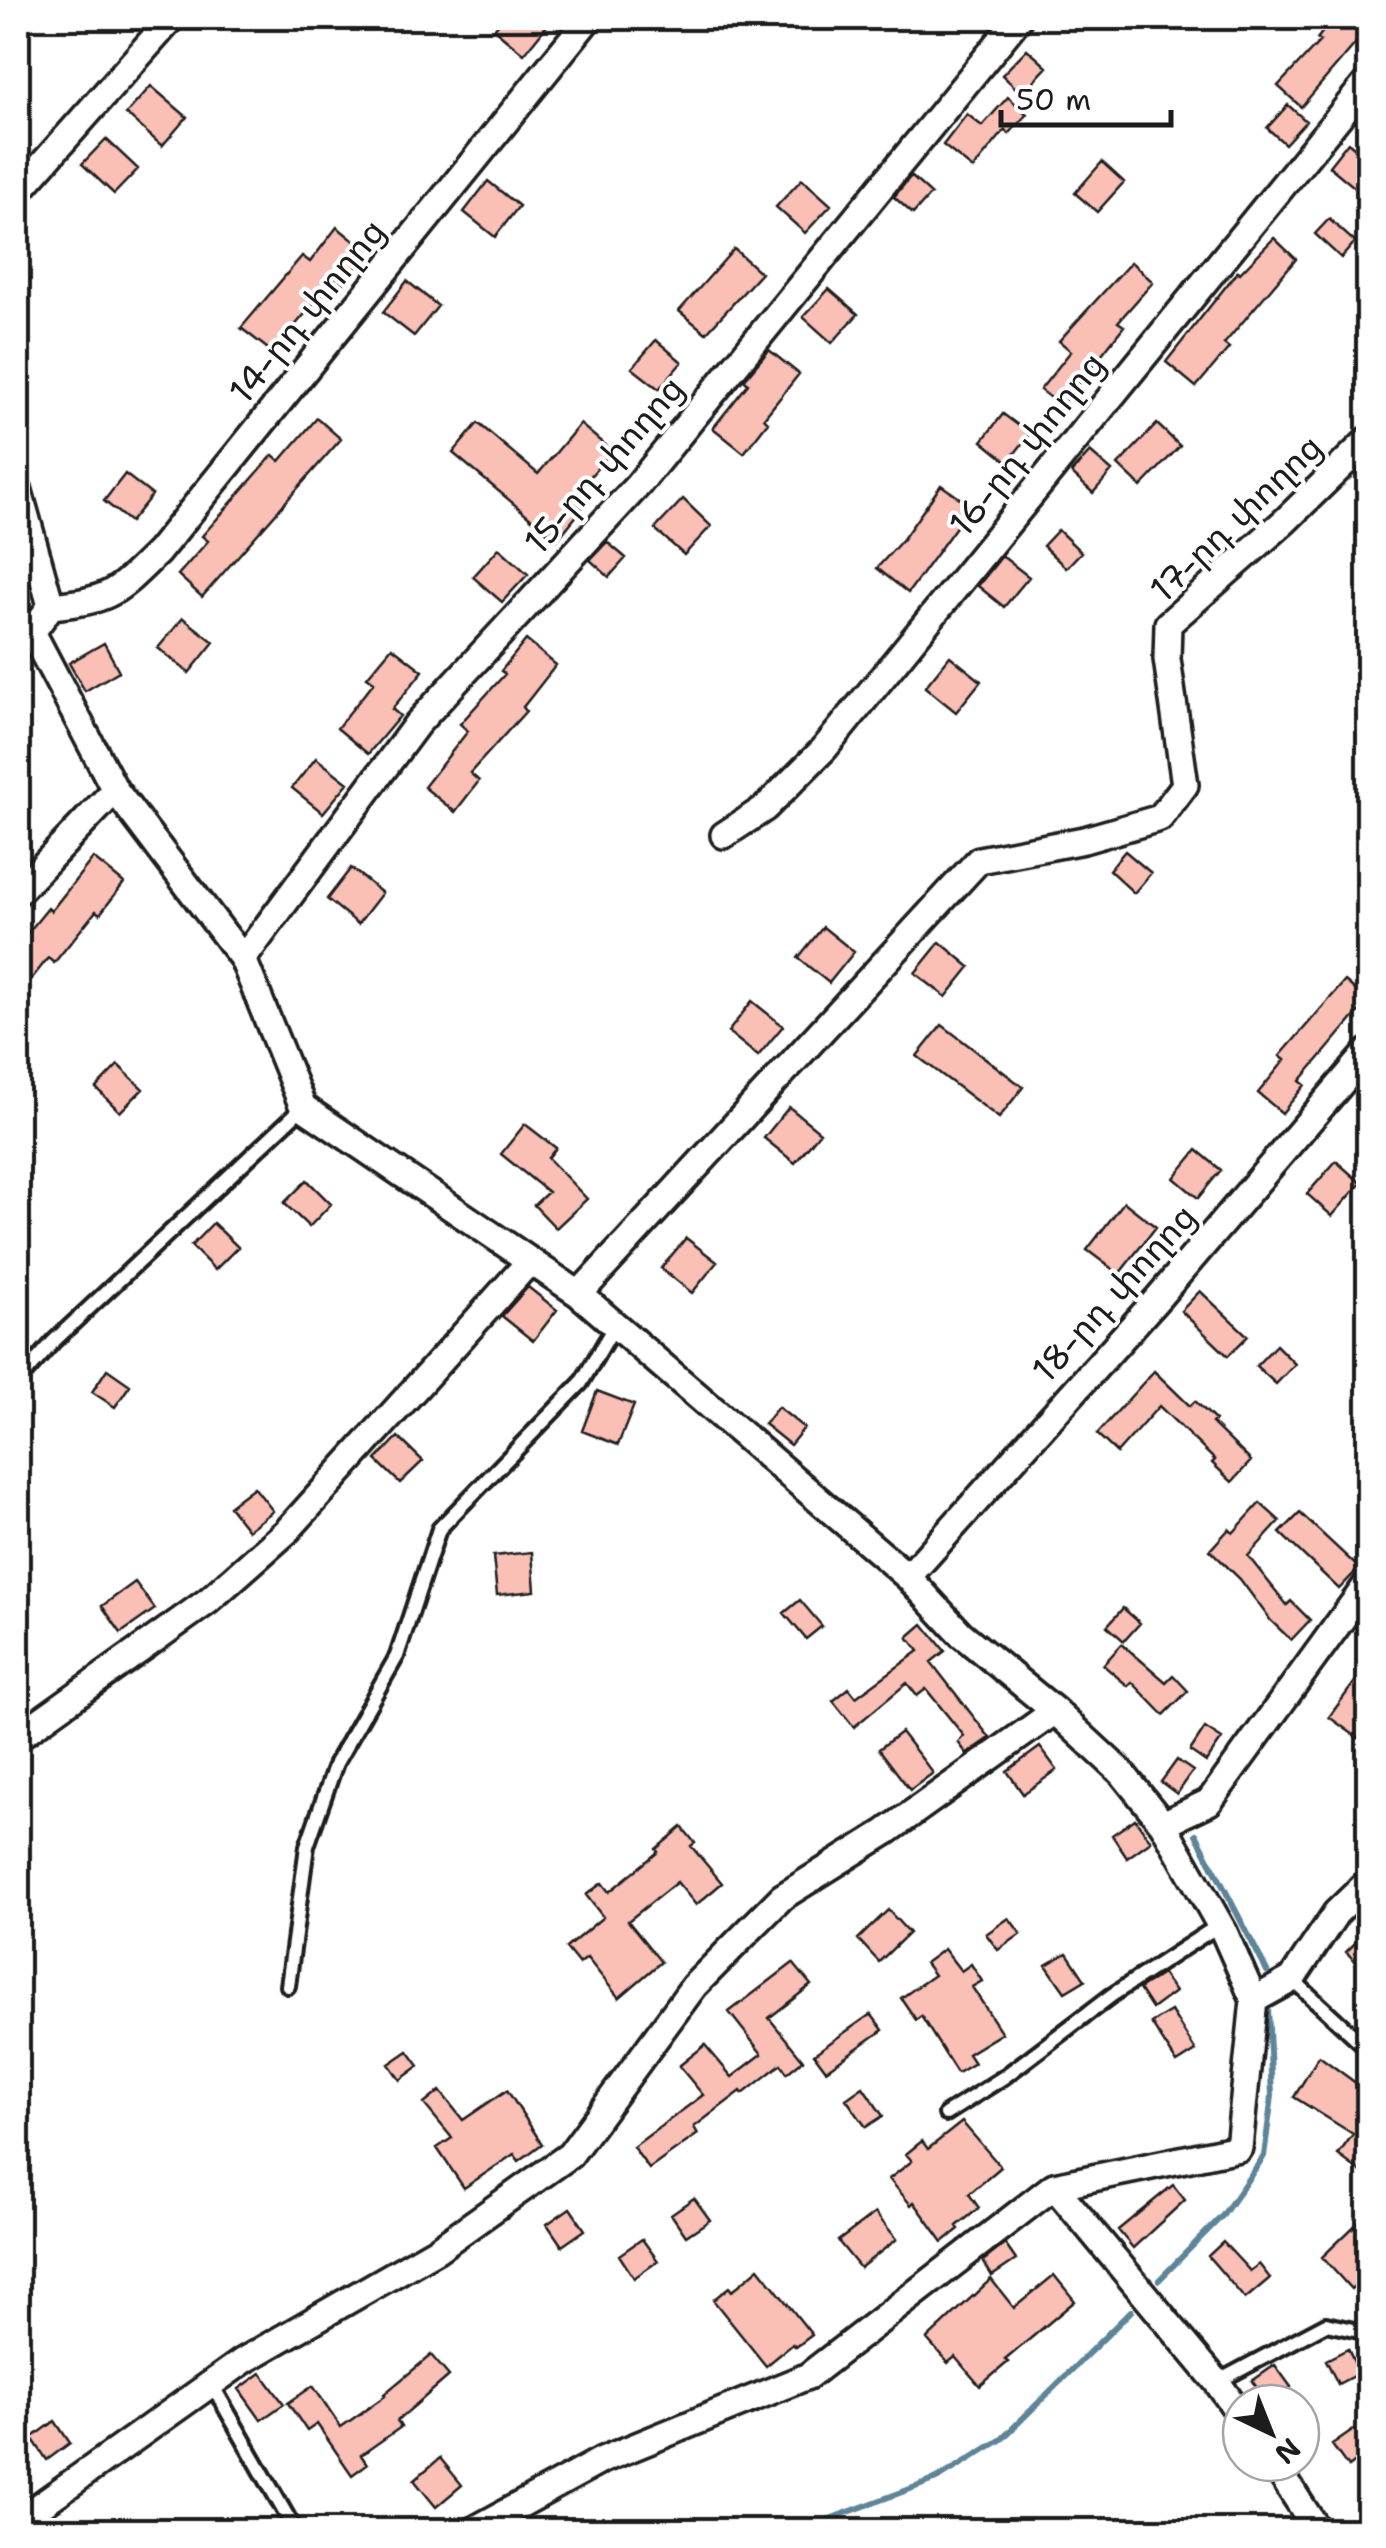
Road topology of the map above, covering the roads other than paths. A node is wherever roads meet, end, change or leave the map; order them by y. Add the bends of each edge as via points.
1 (172, 18) edge
2 (589, 18) edge
3 (1019, 18) edge
4 (1368, 81) edge
5 (18, 192) edge
6 (1368, 440) edge
7 (18, 488) edge
8 (51, 606) junction
9 (25, 639) edge
10 (116, 790) junction
11 (724, 835) dead end
12 (18, 892) edge
13 (243, 959) junction
14 (1368, 1052) edge
15 (303, 1107) junction
16 (530, 1261) junction
17 (580, 1294) junction
18 (615, 1325) junction
19 (18, 1382) edge
20 (908, 1577) junction
21 (1368, 1583) edge
22 (1055, 1711) junction
23 (18, 1737) edge
24 (1163, 1824) junction
25 (1368, 1882) edge
26 (1219, 1924) junction
27 (1292, 1979) junction
28 (288, 1986) dead end
29 (1254, 2000) junction
30 (1368, 2049) edge
31 (946, 2114) dead end
32 (1054, 2186) junction
33 (1368, 2332) edge
34 (1217, 2382) junction
35 (211, 2383) junction
36 (1221, 2388) edge
37 (1287, 2483) edge
38 (18, 2521) edge
39 (295, 2530) edge
40 (474, 2530) edge
41 (1317, 2530) edge

1 - 5 street
2 - 8 street, 14-րդ փողոց via 158,552 121,588 96,601
3 - 13 street, 15-րդ փողոց via 638,486 418,724
4 - 11 street, 16-րդ փողոց via 824,749 765,808
6 - 17 street, 17-րդ փողոց via 1168,624 1185,784 1160,818 979,860
7 - 8 street
8 - 9 street
9 - 10 street
10 - 12 street
10 - 13 street
13 - 15 street
14 - 20 street, 18-րդ փողոց
15 - 16 street
15 - 19 lane
16 - 17 street
16 - 23 street via 286,1532 208,1601
17 - 18 street
18 - 20 street
18 - 28 lane via 581,1383 439,1529 397,1656 336,1763 307,1846
20 - 22 street via 962,1634
21 - 24 street via 1209,1802
22 - 24 street via 1122,1773
22 - 35 street via 782,1897 694,1986 570,2155 436,2250
24 - 26 street
25 - 27 street via 1336,1913
26 - 29 street
26 - 31 lane
27 - 29 street
27 - 30 lane
29 - 32 street via 1239,2148
32 - 34 street
32 - 40 street via 808,2376 602,2460
33 - 34 lane via 1326,2324
34 - 36 street
35 - 38 street
35 - 39 lane
37 - 41 street

